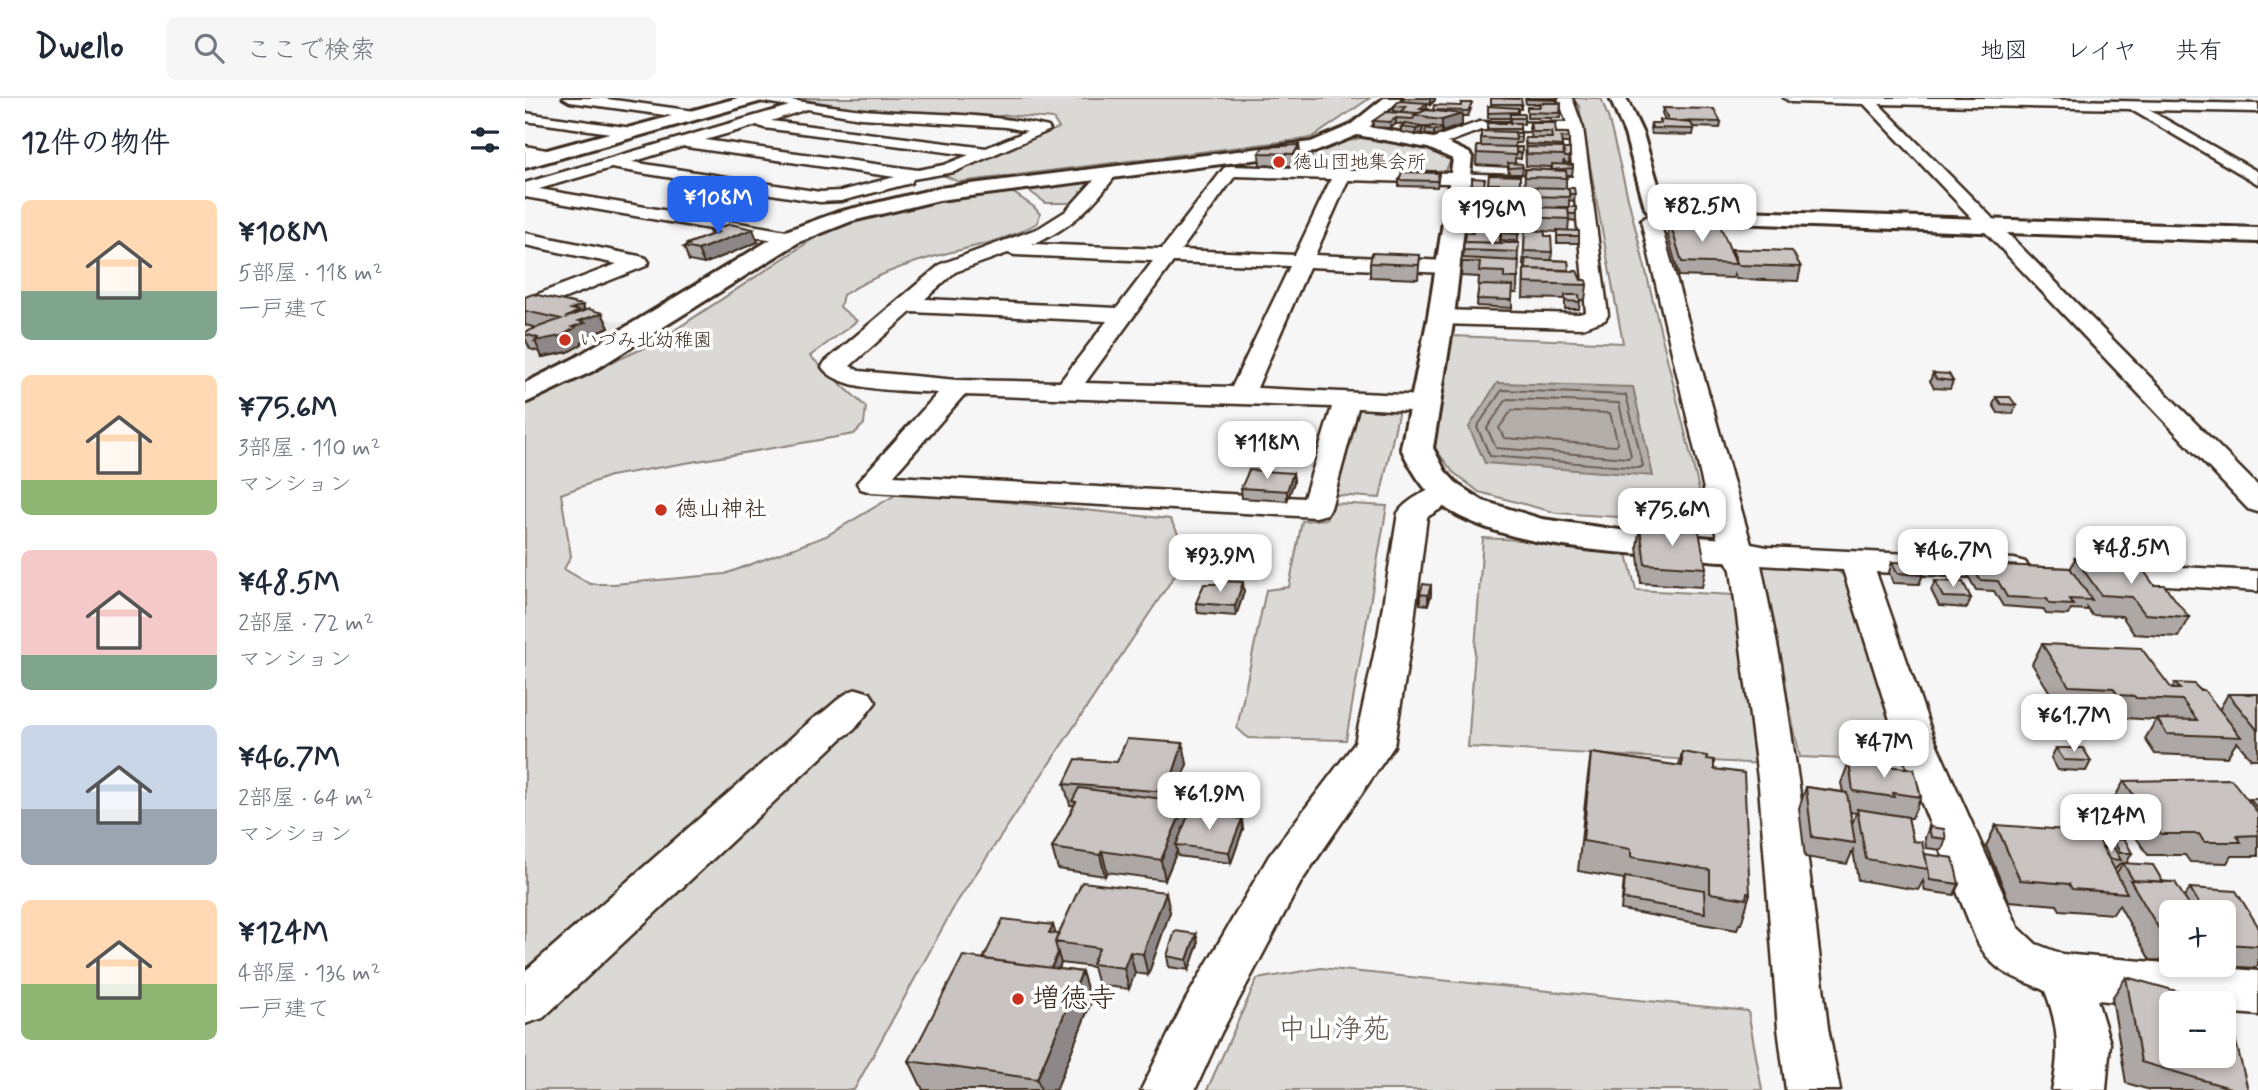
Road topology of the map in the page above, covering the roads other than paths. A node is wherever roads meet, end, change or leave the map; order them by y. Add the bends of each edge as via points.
1 (570, 98) edge
2 (756, 98) edge
3 (763, 98) edge
4 (1394, 98) edge
5 (1565, 98) edge
6 (1618, 98) edge
7 (1791, 98) edge
8 (2119, 98) edge
9 (2232, 98) edge
10 (1867, 99) edge
11 (807, 105) junction
12 (2134, 106) junction
13 (1482, 107) dead end
14 (2256, 109) edge
15 (694, 115) junction
16 (525, 117) edge
17 (751, 122) junction
18 (1479, 126) junction
19 (1576, 128) junction
20 (1355, 130) junction
21 (632, 132) junction
22 (686, 142) junction
23 (1433, 143) junction
24 (525, 151) edge
25 (989, 153) junction
26 (1458, 153) junction
27 (551, 155) junction
28 (525, 162) edge
29 (610, 163) junction
30 (1111, 171) junction
31 (1342, 174) junction
32 (918, 175) junction
33 (1461, 177) junction
34 (2258, 179) edge
35 (1583, 181) junction
36 (525, 190) edge
37 (1663, 213) junction
38 (1988, 226) junction
39 (2258, 235) edge
40 (791, 237) junction
41 (525, 239) edge
42 (1009, 247) junction
43 (1166, 255) junction
44 (1301, 260) junction
45 (1447, 267) junction
46 (531, 301) edge
47 (904, 305) junction
48 (1122, 315) junction
49 (1441, 317) junction
50 (957, 387) junction
51 (1068, 389) junction
52 (525, 394) edge
53 (1241, 395) junction
54 (1347, 400) junction
55 (1425, 404) junction
56 (1447, 493) junction
57 (2258, 503) edge
58 (1737, 551) junction
59 (1856, 561) junction
60 (2258, 581) edge
61 (857, 702) dead end
62 (2062, 975) junction
63 (2258, 993) edge
64 (525, 1002) edge
65 (1168, 1090) edge
66 (1813, 1090) edge
67 (2079, 1090) edge

1 - 15 street
2 - 15 street
3 - 11 street
4 - 20 street
5 - 19 street
6 - 37 street via 1634,134 1655,208
7 - 10 street
8 - 12 street
9 - 14 street
10 - 12 street
10 - 38 street
11 - 17 street
11 - 25 street via 861,114 1043,128
12 - 14 street
12 - 34 street
13 - 18 street
15 - 21 street
16 - 21 street
17 - 22 street
17 - 25 street
18 - 19 street
18 - 23 street
18 - 26 street via 1468,149
19 - 35 street
20 - 23 street
20 - 30 street via 1302,149
21 - 27 street
22 - 29 street
22 - 32 street
23 - 26 street
24 - 27 street
25 - 32 street
26 - 33 street via 1463,157
27 - 28 street
29 - 32 street via 820,197 841,196
29 - 36 street
30 - 40 street via 926,196 845,216
30 - 42 street via 1072,215
31 - 33 street
31 - 43 street via 1230,171
31 - 44 street
33 - 35 street
33 - 45 street
35 - 49 street via 1597,315 1582,321
36 - 40 street
37 - 38 street
37 - 58 street via 1650,220
38 - 39 street
38 - 57 street
40 - 52 street via 583,365
41 - 46 street via 639,262
42 - 43 street
42 - 47 street via 948,268
43 - 44 street
43 - 48 street
44 - 45 street
44 - 53 street
45 - 49 street
47 - 48 street
47 - 50 street via 834,367 853,378
48 - 51 street
49 - 55 street
50 - 51 street
50 - 54 street via 871,482 1316,508
51 - 53 street
53 - 54 street
54 - 55 street
55 - 56 street via 1417,448
56 - 58 street via 1494,519 1524,527
56 - 65 street via 1413,513 1374,746 1285,869
58 - 59 street
58 - 66 street via 1747,570 1763,664
59 - 60 street
59 - 62 street via 1914,736 2000,939 2021,960
61 - 64 street
62 - 63 street
62 - 67 street via 2084,1026 2087,1059

